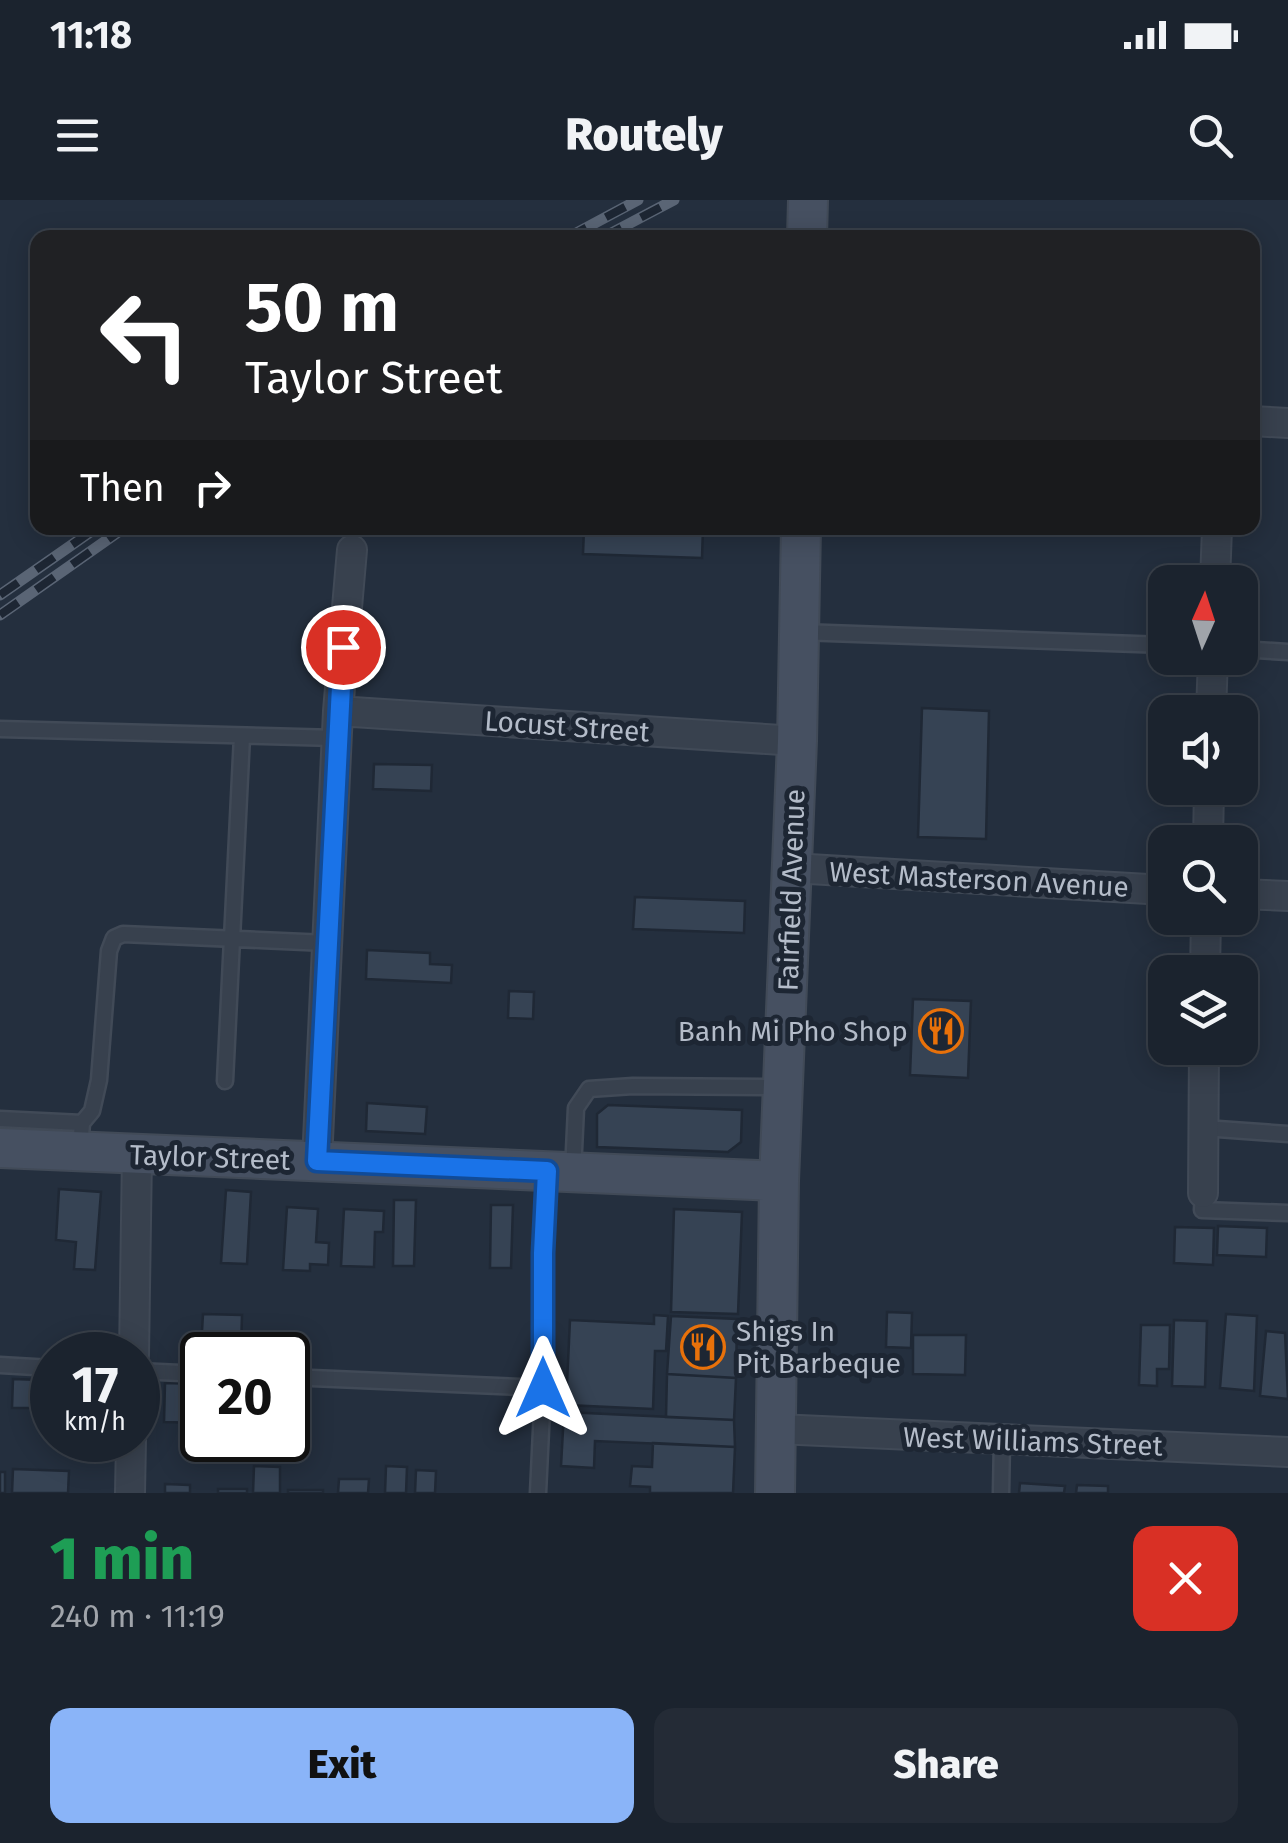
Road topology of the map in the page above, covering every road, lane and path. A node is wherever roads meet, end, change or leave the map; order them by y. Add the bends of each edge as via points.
1 (808, 200) edge
2 (808, 230) edge
3 (1260, 421) edge
4 (1288, 423) edge
5 (801, 535) edge
6 (1217, 535) edge
7 (352, 550) dead end
8 (1216, 565) edge
9 (799, 632) junction
10 (1148, 644) edge
11 (1258, 650) edge
12 (1288, 652) edge
13 (337, 725) junction
14 (0, 729) edge
15 (242, 736) junction
16 (797, 741) junction
17 (792, 868) junction
18 (1148, 889) edge
19 (1258, 895) edge
20 (1288, 896) edge
21 (232, 940) junction
22 (327, 943) junction
23 (1204, 1065) edge
24 (225, 1080) dead end
25 (783, 1088) junction
26 (0, 1119) edge
27 (1204, 1128) junction
28 (1288, 1134) edge
29 (81, 1137) junction
30 (0, 1148) edge
31 (137, 1154) junction
32 (317, 1161) junction
33 (560, 1172) junction
34 (779, 1181) junction
35 (1204, 1193) joint
36 (1288, 1213) edge
37 (134, 1332) edge
38 (0, 1366) edge
39 (30, 1367) edge
40 (310, 1378) edge
41 (543, 1388) junction
42 (777, 1430) junction
43 (1002, 1440) junction
44 (1288, 1452) edge
45 (131, 1462) edge
46 (130, 1493) edge
47 (538, 1493) edge
48 (775, 1493) edge
49 (1001, 1493) edge

1 - 2 main road
3 - 4 street
5 - 9 main road, Fairfield Avenue
6 - 8 street
7 - 13 street
9 - 10 lane
9 - 16 main road, Fairfield Avenue
11 - 12 lane
13 - 15 lane
13 - 16 street, Locust Street
13 - 22 street
14 - 15 lane
15 - 21 lane
16 - 17 main road, Fairfield Avenue
17 - 18 street, West Masterson Avenue
17 - 25 main road, Fairfield Avenue
19 - 20 street
21 - 22 lane
21 - 24 lane
21 - 29 lane via 114,938 100,1080
22 - 32 street
23 - 27 street
25 - 33 lane via 589,1089 576,1108
25 - 34 main road, Fairfield Avenue
26 - 29 lane
27 - 28 lane
27 - 35 street
29 - 30 main road, Taylor Street
29 - 31 main road, Taylor Street
31 - 32 main road, Taylor Street
31 - 37 street
32 - 33 main road, Taylor Street
33 - 34 main road, Taylor Street
33 - 41 lane via 543,1253
34 - 42 main road, Fairfield Avenue
35 - 36 lane via 1202,1210
38 - 39 lane
40 - 41 lane
41 - 47 lane
42 - 43 street, West Williams Street
42 - 48 main road, Fairfield Avenue
43 - 44 street, West Williams Street
43 - 49 lane
45 - 46 street

